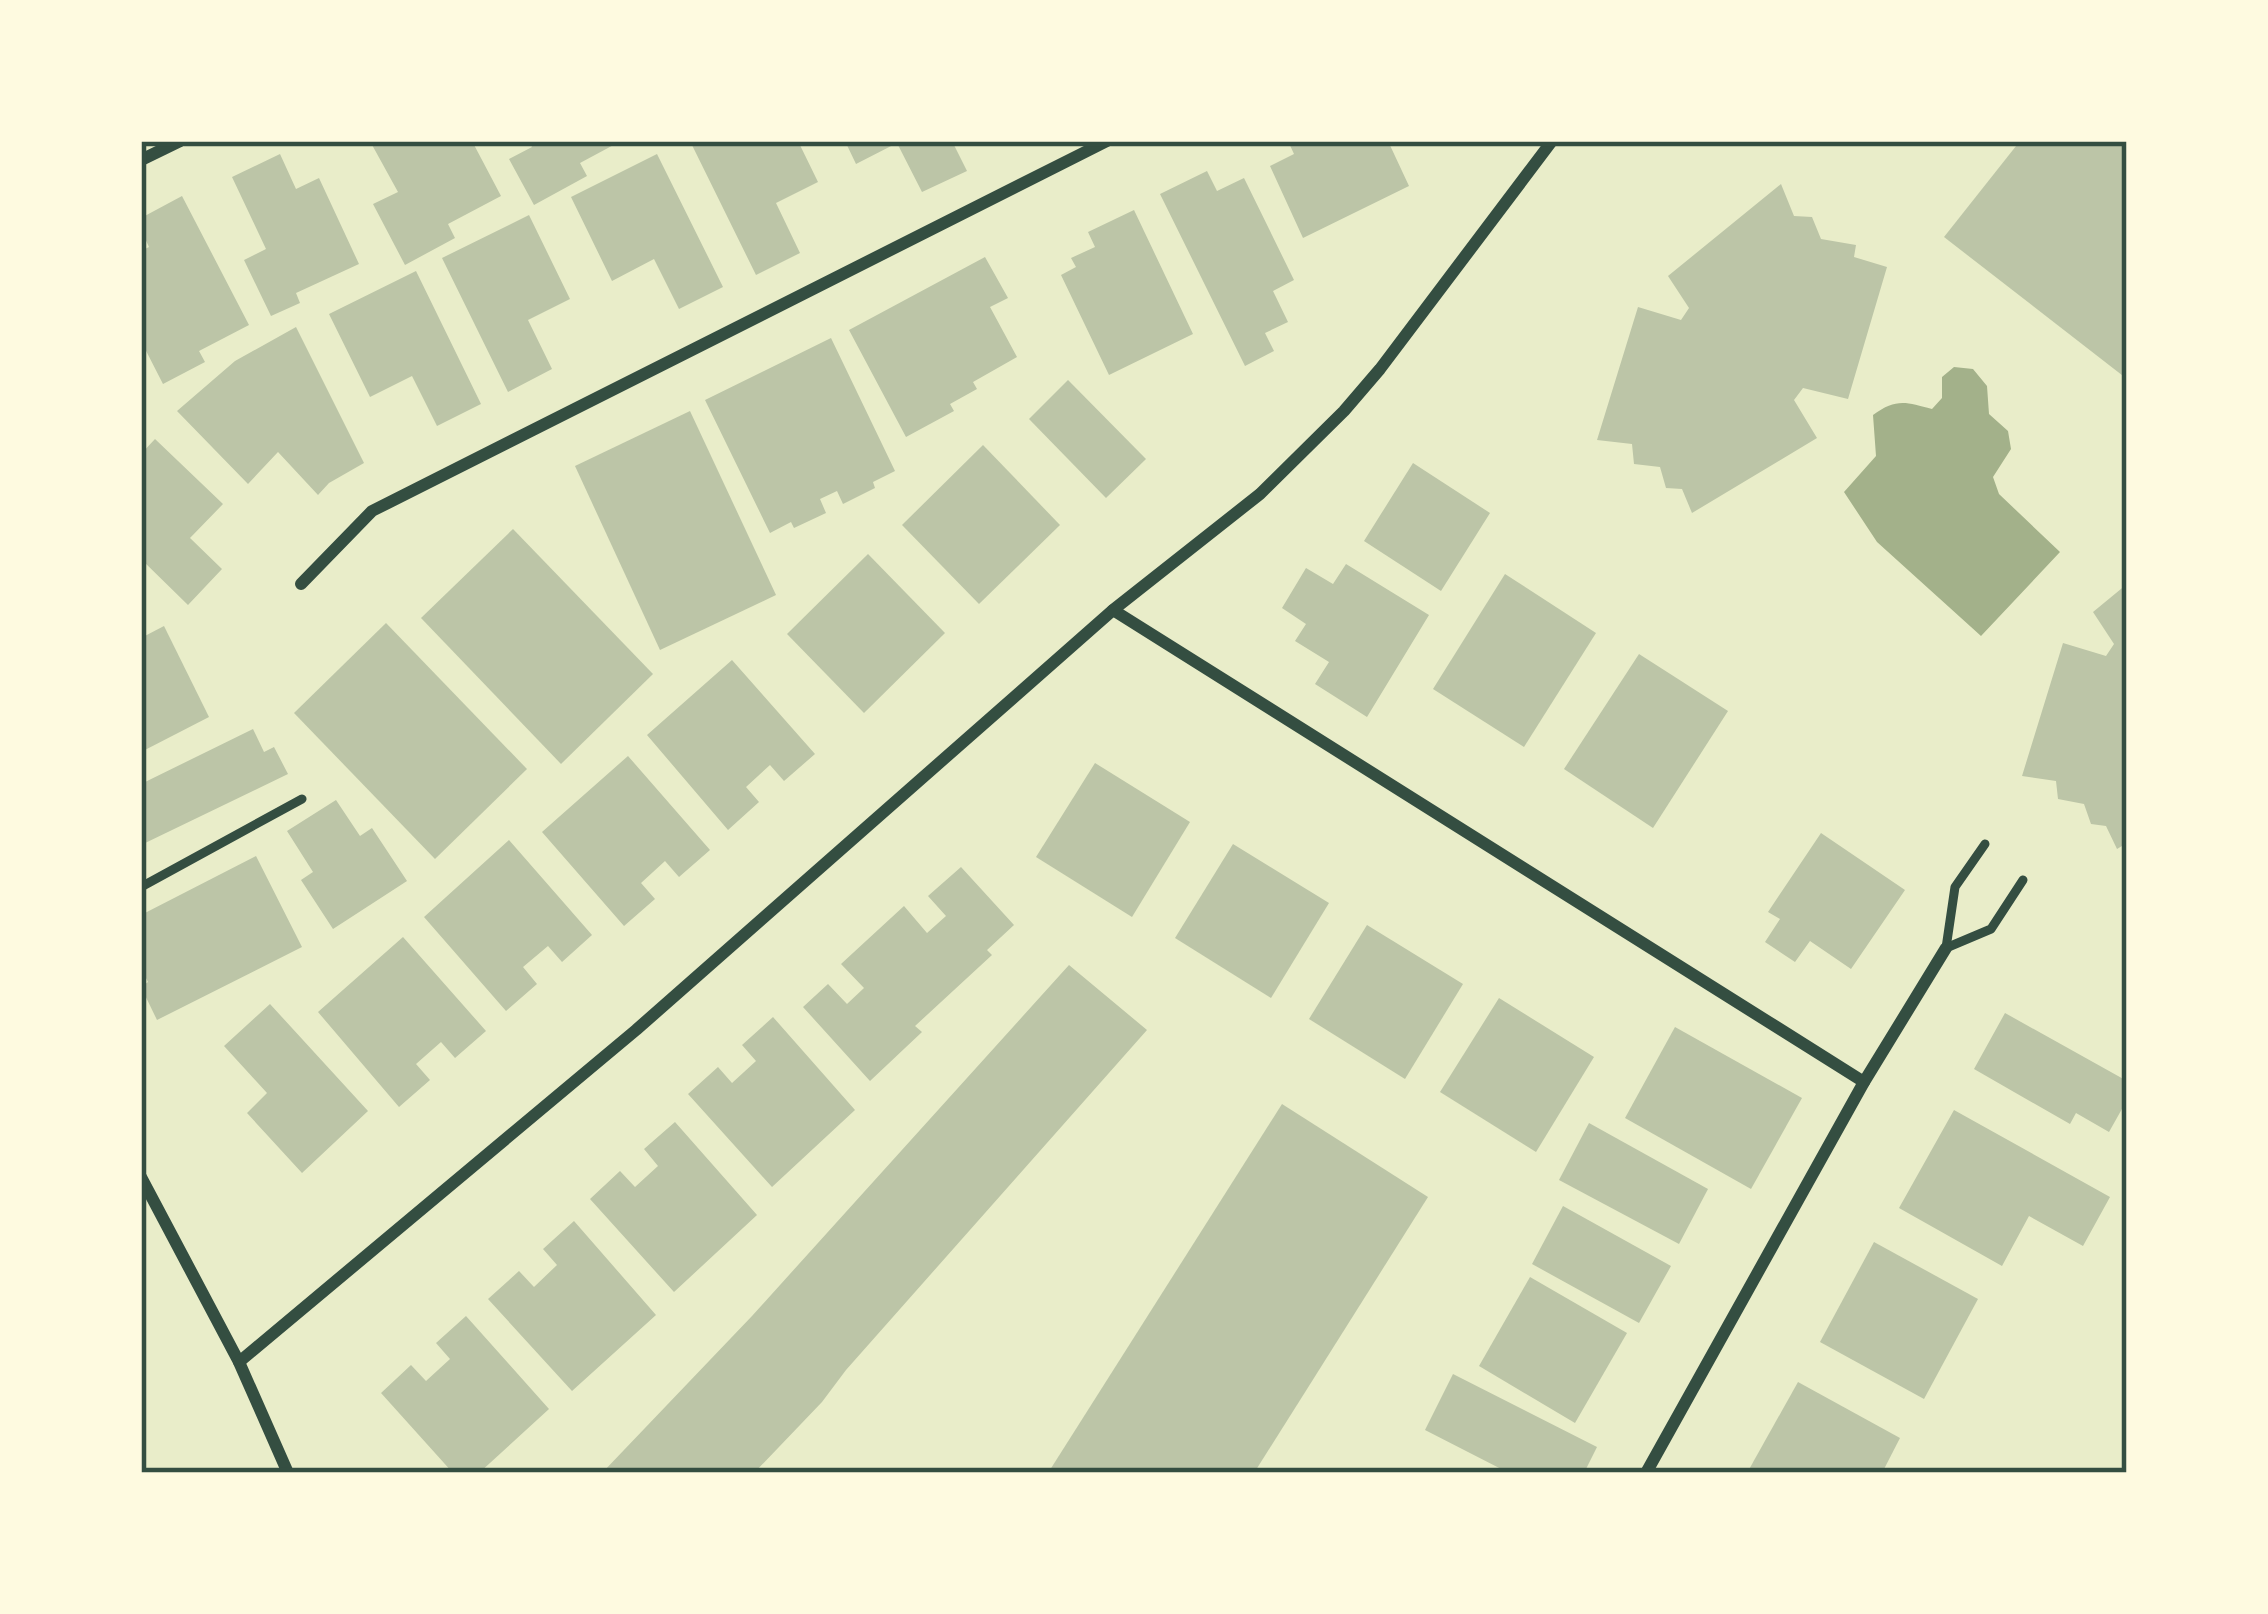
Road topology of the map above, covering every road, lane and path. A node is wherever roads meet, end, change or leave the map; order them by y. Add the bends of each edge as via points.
1 (180, 141) edge
2 (1107, 141) edge
3 (1547, 143) edge
4 (141, 160) edge
5 (301, 584) dead end
6 (1113, 610) junction
7 (302, 799) dead end
8 (1985, 844) dead end
9 (2023, 880) dead end
10 (141, 886) edge
11 (1946, 948) junction
12 (1864, 1082) junction
13 (141, 1177) edge
14 (239, 1362) junction
15 (288, 1473) edge
16 (1646, 1473) edge

1 - 4 street
2 - 5 street via 372,511
3 - 6 street via 1344,411 1260,494
6 - 12 street
6 - 14 street via 636,1030
7 - 10 lane
8 - 11 lane via 1954,887
9 - 11 lane via 1991,929
11 - 12 street
12 - 16 street
13 - 14 street
14 - 15 street

